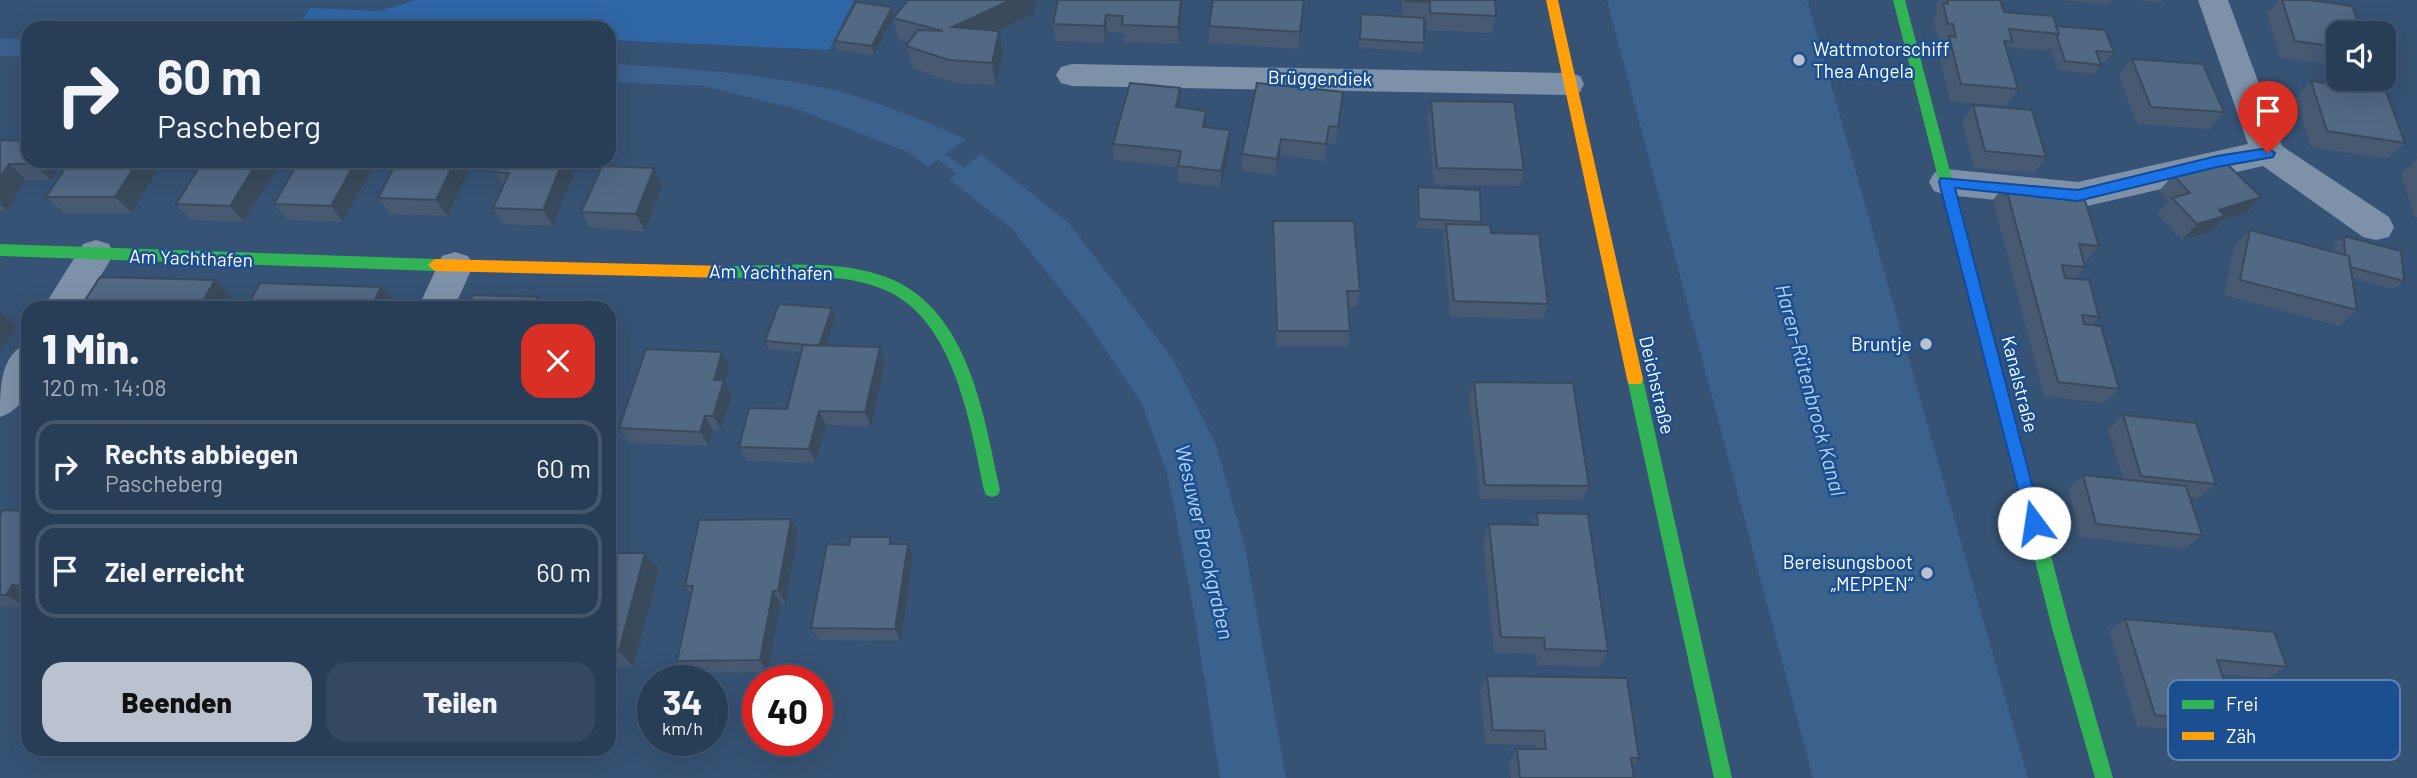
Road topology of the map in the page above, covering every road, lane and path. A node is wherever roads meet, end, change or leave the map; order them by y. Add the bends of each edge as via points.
1 (1552, 0) edge
2 (1899, 0) edge
3 (2214, 0) edge
4 (1072, 75) dead end
5 (1568, 84) junction
6 (2268, 153) junction
7 (1946, 182) junction
8 (2376, 227) dead end
9 (0, 250) edge
10 (96, 254) junction
11 (455, 266) junction
12 (66, 301) edge
13 (439, 301) edge
14 (21, 369) edge
15 (0, 401) edge
16 (992, 490) dead end
17 (1723, 778) edge
18 (2104, 778) edge

1 - 5 street, Deichstraße
2 - 7 street, Kanalstraße
3 - 6 street
4 - 5 street, Brüggendiek
5 - 17 street, Deichstraße
6 - 7 street via 2078,195
6 - 8 street
7 - 18 street, Kanalstraße
9 - 10 street, Am Yachthafen
10 - 11 street, Am Yachthafen
10 - 12 street
11 - 13 street
11 - 16 street, Am Yachthafen via 840,274 896,287 932,315 953,353 974,410
14 - 15 street

